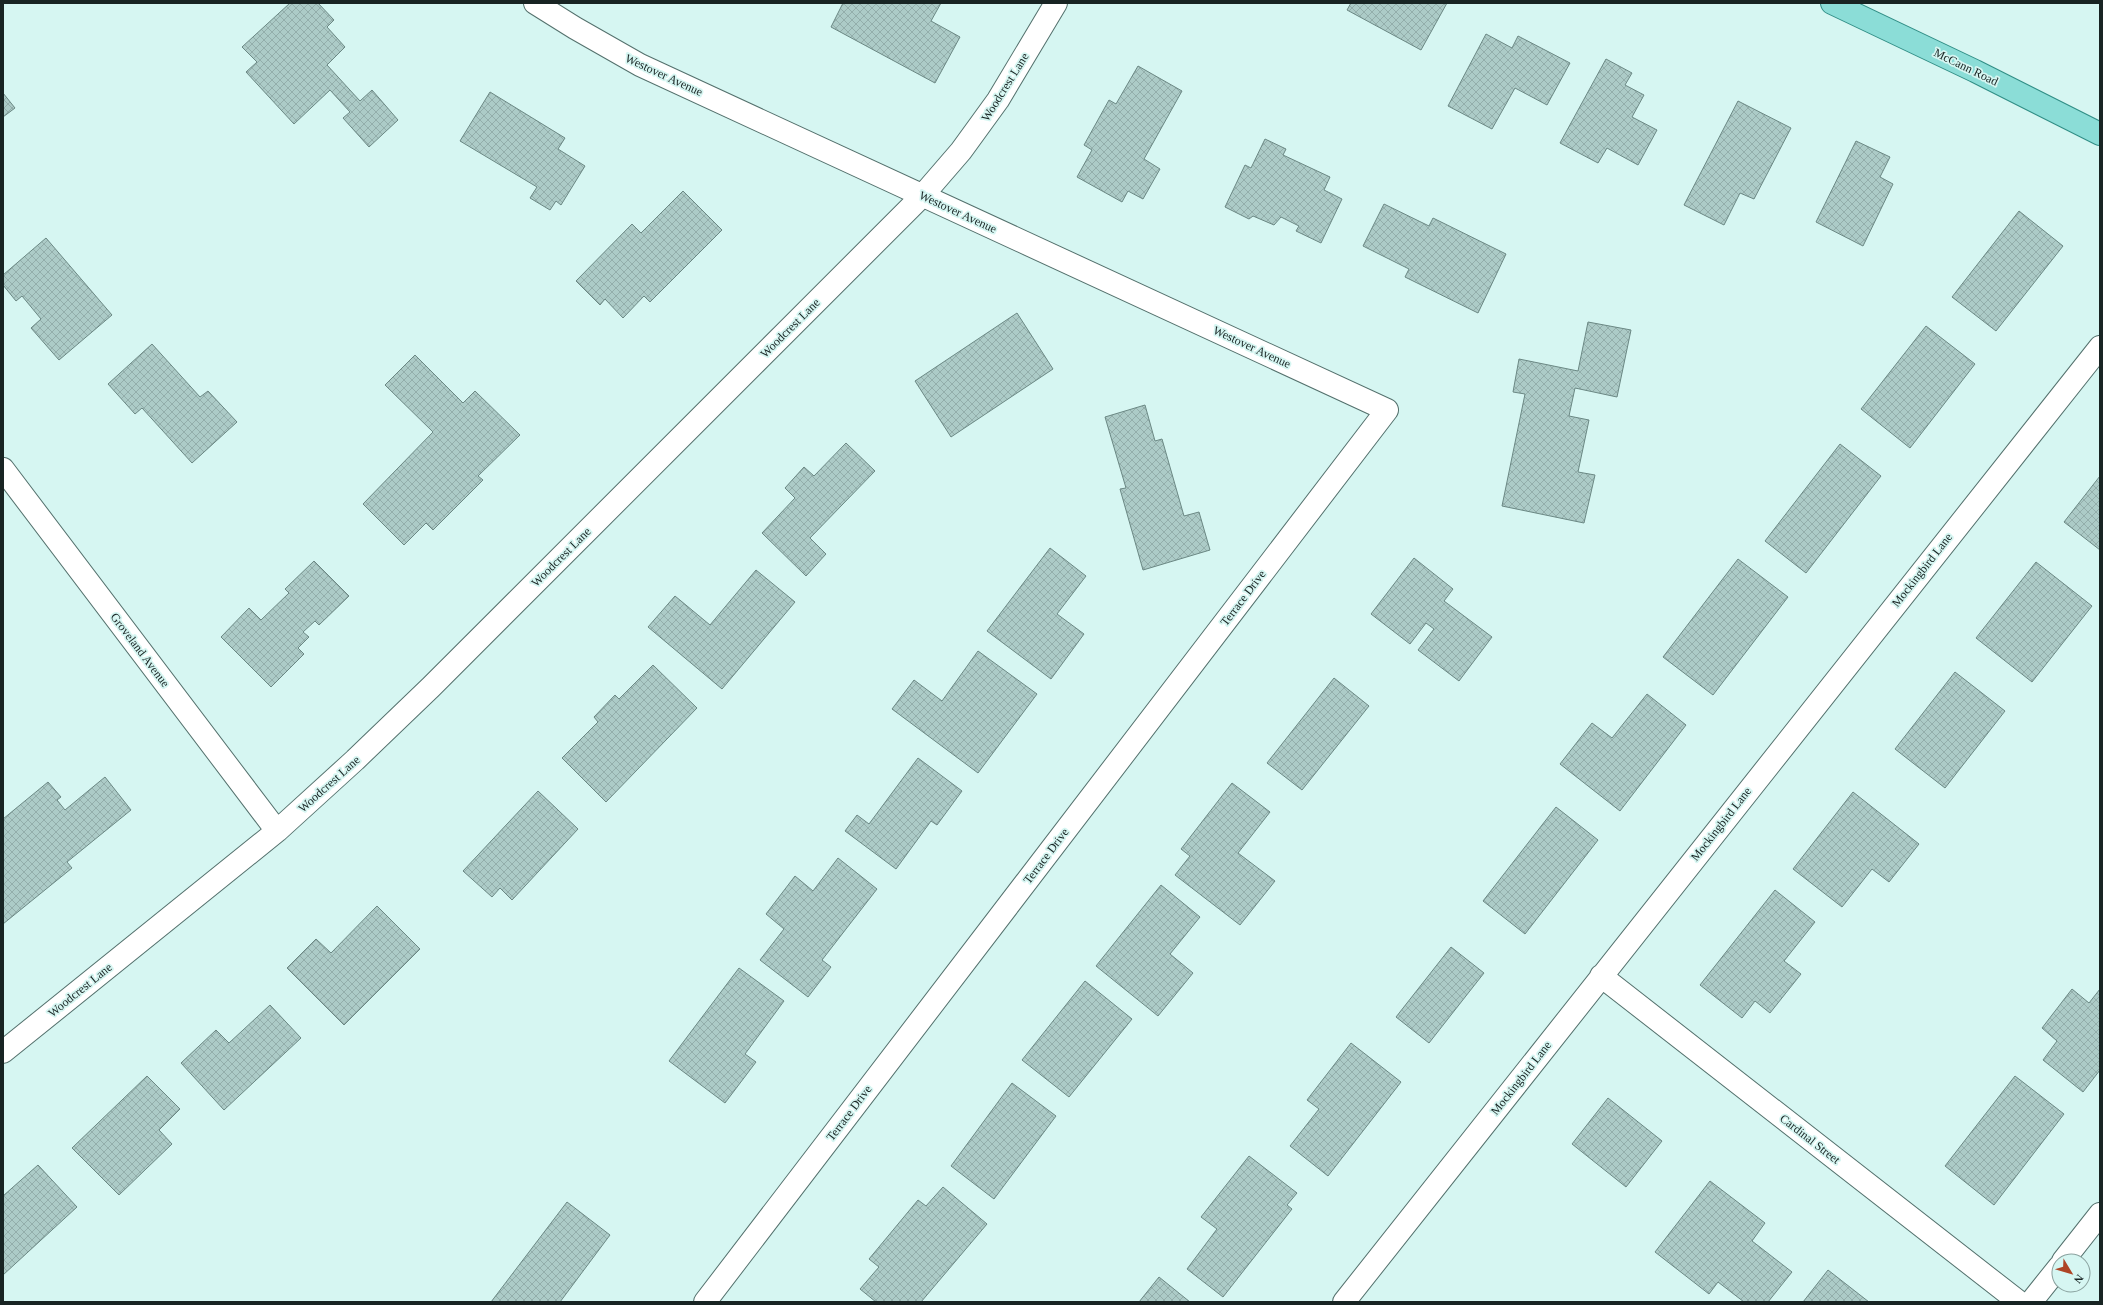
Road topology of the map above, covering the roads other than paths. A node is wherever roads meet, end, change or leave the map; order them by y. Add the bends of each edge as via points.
1 (535, 3) edge
2 (1056, 3) edge
3 (1832, 3) edge
4 (2100, 134) edge
5 (923, 195) junction
6 (2100, 347) edge
7 (1387, 410) joint
8 (3, 469) edge
9 (277, 831) junction
10 (1601, 976) junction
11 (3, 1052) edge
12 (2100, 1214) edge
13 (2069, 1253) edge
14 (2051, 1276) edge
15 (705, 1302) edge
16 (1344, 1302) edge
17 (2019, 1302) edge
18 (2031, 1302) edge

1 - 5 street, Westover Avenue via 640,65
2 - 5 street, Woodcrest Lane via 998,100 961,151
3 - 4 main road, McCann Road
5 - 7 street, Westover Avenue
5 - 9 street, Woodcrest Lane via 431,687
6 - 10 street, Mockingbird Lane
7 - 15 street, Terrace Drive
8 - 9 street, Groveland Avenue
9 - 11 street, Woodcrest Lane
10 - 16 street, Mockingbird Lane
10 - 17 street, Cardinal Street
12 - 13 street
14 - 18 street

